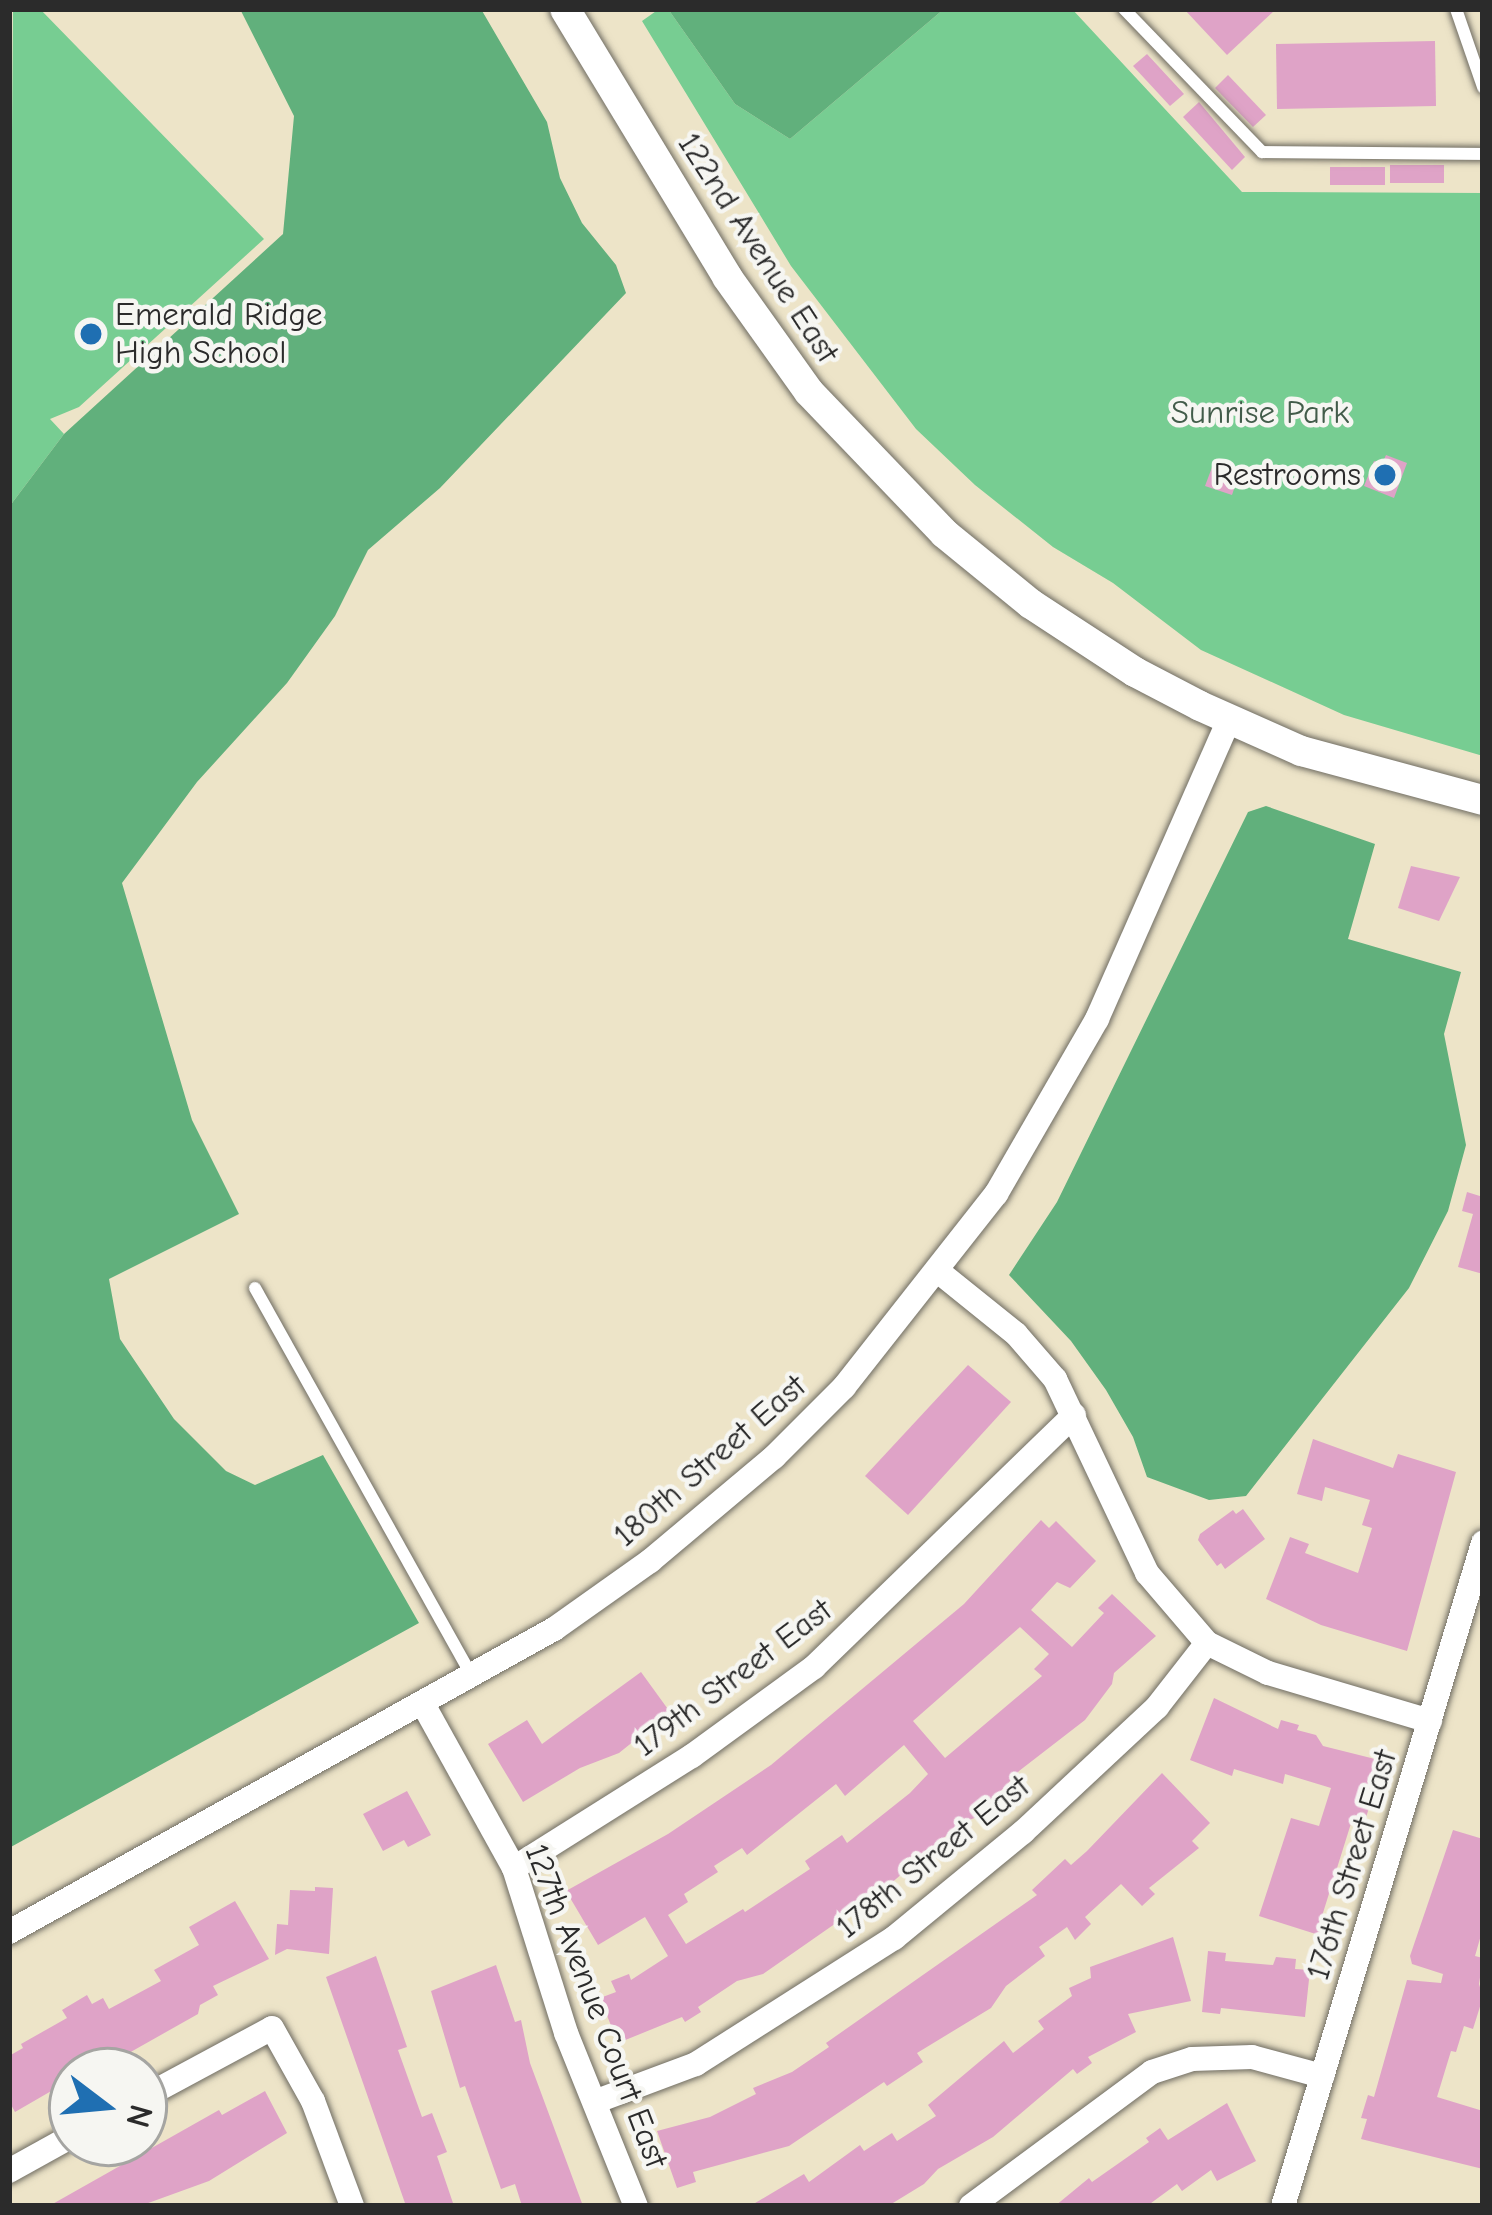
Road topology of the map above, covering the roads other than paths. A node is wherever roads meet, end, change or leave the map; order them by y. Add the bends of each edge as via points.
1 (566, 9) edge
2 (1124, 9) edge
3 (1456, 9) edge
4 (1483, 86) edge
5 (1483, 154) edge
6 (1229, 720) junction
7 (1483, 800) edge
8 (939, 1272) junction
9 (255, 1288) dead end
10 (1074, 1415) junction
11 (1483, 1543) edge
12 (1474, 1603) edge
13 (1207, 1642) junction
14 (472, 1677) junction
15 (423, 1704) junction
16 (1430, 1721) junction
17 (514, 1868) junction
18 (9, 1932) edge
19 (1322, 2076) junction
20 (168, 2084) edge
21 (597, 2102) junction
22 (48, 2149) edge
23 (9, 2171) edge
24 (352, 2206) edge
25 (636, 2206) edge
26 (971, 2206) edge
27 (1283, 2206) edge

1 - 6 street, 122nd Avenue East via 727,277 875,467 1031,604 1135,672
2 - 5 lane via 1262,152
3 - 4 lane
6 - 7 street, 122nd Avenue East via 1355,768
6 - 8 street, 180th Street East via 1088,1036 996,1194
8 - 10 street via 1016,1334
8 - 14 street, 180th Street East via 774,1457 650,1561
9 - 14 lane
10 - 13 street via 1147,1574
10 - 17 street, 179th Street East via 814,1667 692,1756
11 - 12 street, 176th Street East
12 - 16 street, 176th Street East
13 - 16 street via 1268,1672
13 - 21 street, 178th Street East via 1156,1707 894,1938 696,2064
14 - 15 street, 180th Street East
15 - 17 street, 127th Avenue Court East
15 - 18 street, 180th Street East
16 - 19 street, 176th Street East
17 - 21 street, 127th Avenue Court East via 566,2033
19 - 26 street via 1252,2057 1192,2059 1152,2072
19 - 27 street, 176th Street East
20 - 24 street via 272,2028 313,2101
21 - 25 street, 127th Avenue Court East
22 - 23 street

